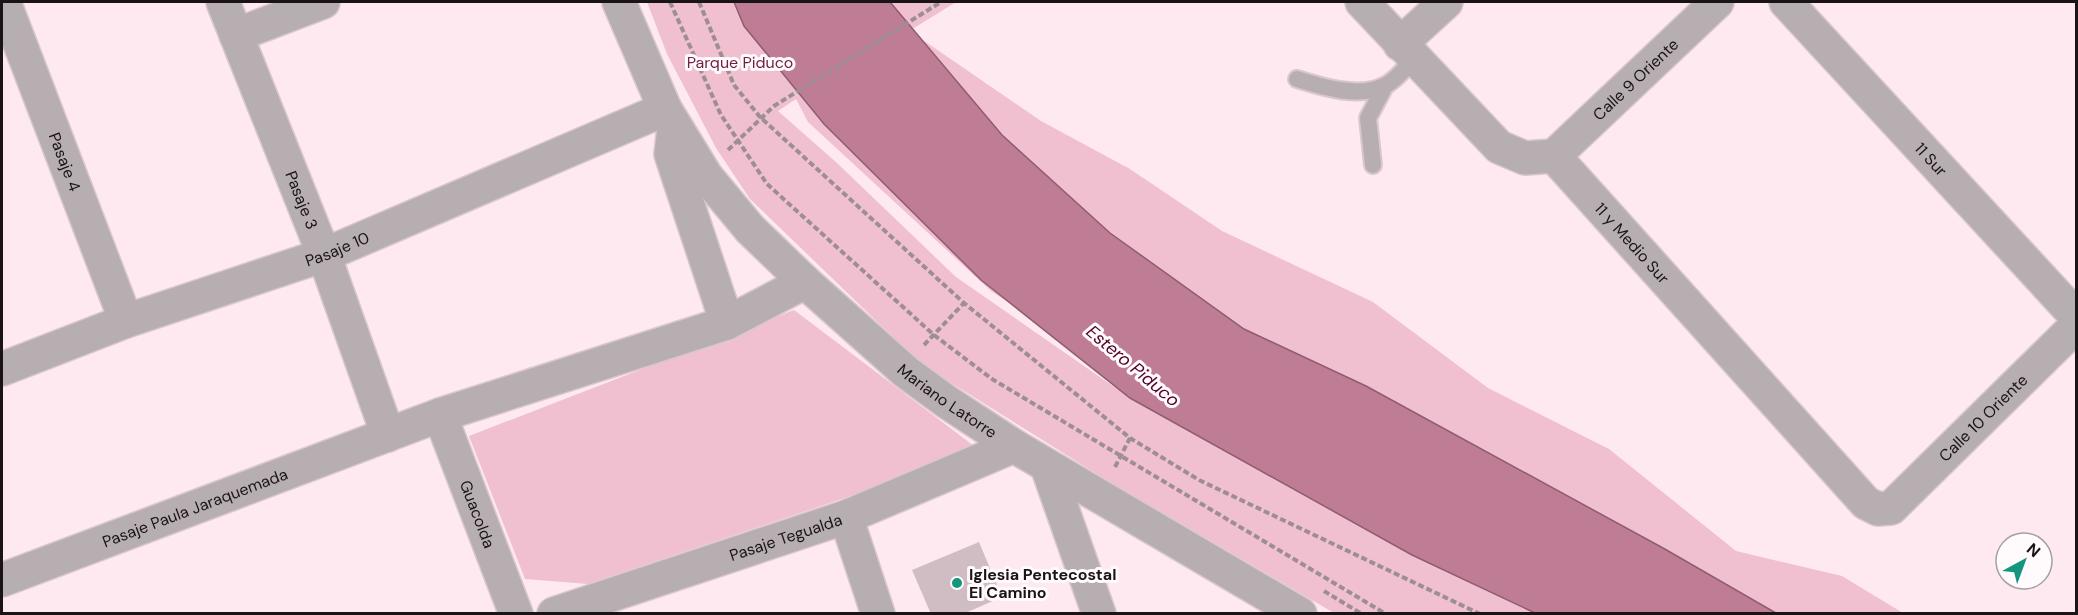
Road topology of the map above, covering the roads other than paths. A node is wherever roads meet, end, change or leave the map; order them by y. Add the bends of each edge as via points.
1 (4, 2) edge
2 (223, 2) edge
3 (323, 2) edge
4 (619, 2) edge
5 (1362, 2) edge
6 (1446, 2) edge
7 (1786, 2) edge
8 (1703, 6) edge
9 (236, 35) junction
10 (1407, 52) junction
11 (1297, 79) dead end
12 (1385, 86) junction
13 (669, 117) junction
14 (1554, 156) junction
15 (1373, 165) dead end
16 (324, 255) junction
17 (805, 282) junction
18 (2076, 316) edge
19 (126, 321) junction
20 (727, 323) junction
21 (2076, 326) edge
22 (2, 369) edge
23 (440, 416) junction
24 (388, 435) junction
25 (1014, 446) junction
26 (1047, 466) junction
27 (1891, 508) joint
28 (846, 517) junction
29 (2, 580) edge
30 (516, 614) edge
31 (554, 614) edge
32 (878, 614) edge
33 (1099, 614) edge
34 (1300, 614) edge

1 - 19 street, Pasaje 4
2 - 9 street, Pasaje 3
3 - 9 street
4 - 13 street, Mariano Latorre
5 - 10 street
6 - 10 street
7 - 18 street, 11 Sur
8 - 14 street, Calle 9 Oriente
9 - 16 street, Pasaje 3
10 - 12 lane
10 - 14 street via 1499,147 1525,158
11 - 12 lane via 1347,90
12 - 15 lane via 1368,118
13 - 16 street, Pasaje 10
13 - 17 street, Mariano Latorre via 706,176 750,229
13 - 20 street via 671,154
14 - 27 street, 11 y Medio Sur via 1866,503
16 - 19 street, Pasaje 10
16 - 24 street, Pasaje 3
17 - 20 street
17 - 25 street, Mariano Latorre via 906,372
19 - 22 street, Pasaje 10
20 - 23 street
21 - 27 street, Calle 10 Oriente
23 - 24 street
23 - 30 street, Guacolda
24 - 29 street, Pasaje Paula Jaraquemada
25 - 26 street, Mariano Latorre
25 - 28 street, Pasaje Tegualda
26 - 33 street
26 - 34 street, Mariano Latorre
28 - 31 street, Pasaje Tegualda
28 - 32 street

